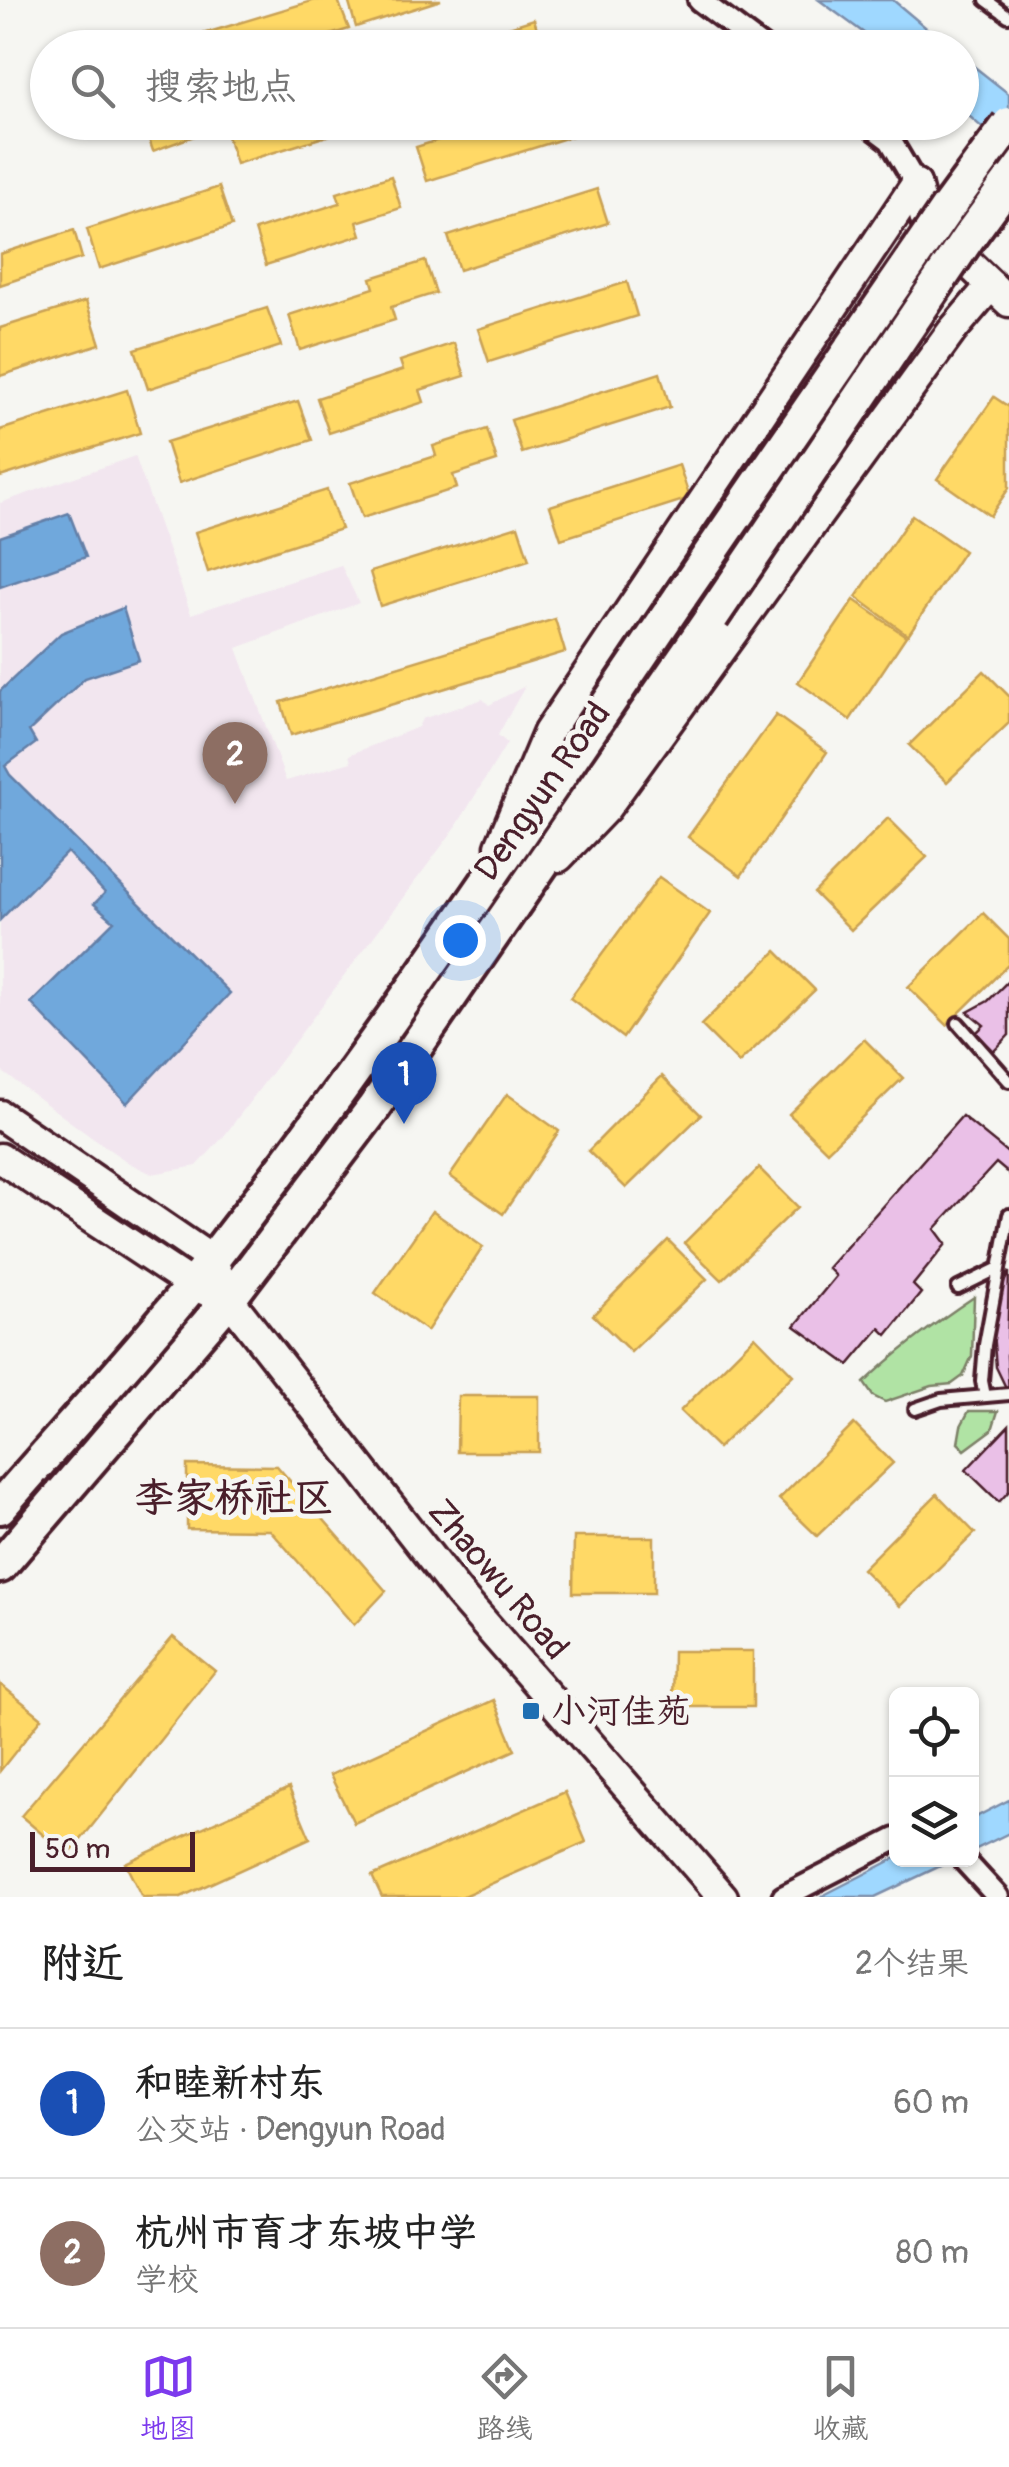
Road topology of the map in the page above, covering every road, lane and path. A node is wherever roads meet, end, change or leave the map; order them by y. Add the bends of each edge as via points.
1 (699, 0) edge
2 (986, 0) edge
3 (1008, 16) edge
4 (740, 30) edge
5 (1009, 124) edge
6 (890, 140) edge
7 (1009, 182) edge
8 (916, 184) junction
9 (1000, 293) edge
10 (482, 890) junction
11 (506, 912) junction
12 (958, 1024) dead end
13 (1009, 1081) edge
14 (0, 1115) edge
15 (0, 1158) edge
16 (1009, 1214) edge
17 (999, 1268) junction
18 (202, 1273) junction
19 (958, 1288) dead end
20 (229, 1299) junction
21 (1009, 1394) edge
22 (985, 1396) junction
23 (916, 1409) dead end
24 (0, 1507) edge
25 (0, 1566) edge
26 (889, 1843) edge
27 (971, 1867) edge
28 (723, 1897) edge
29 (783, 1897) edge
30 (998, 1897) edge

1 - 4 street
2 - 3 lane
5 - 10 main road, Dengyun Road, bridge
6 - 8 street
7 - 11 main road, Dengyun Road, bridge
8 - 9 street via 926,223
8 - 10 street via 548,732
9 - 11 street via 952,332 606,808
10 - 18 main road, Dengyun Road
11 - 20 main road, Dengyun Road via 373,1109
12 - 13 lane
14 - 18 street
15 - 18 street
16 - 17 lane
17 - 19 lane
17 - 22 lane via 985,1346
18 - 20 street, Zhaowu Road
18 - 24 main road, Dengyun Road
20 - 25 main road, Dengyun Road
20 - 28 street, Zhaowu Road via 459,1594
21 - 22 lane
22 - 23 lane
26 - 29 street
27 - 30 street

